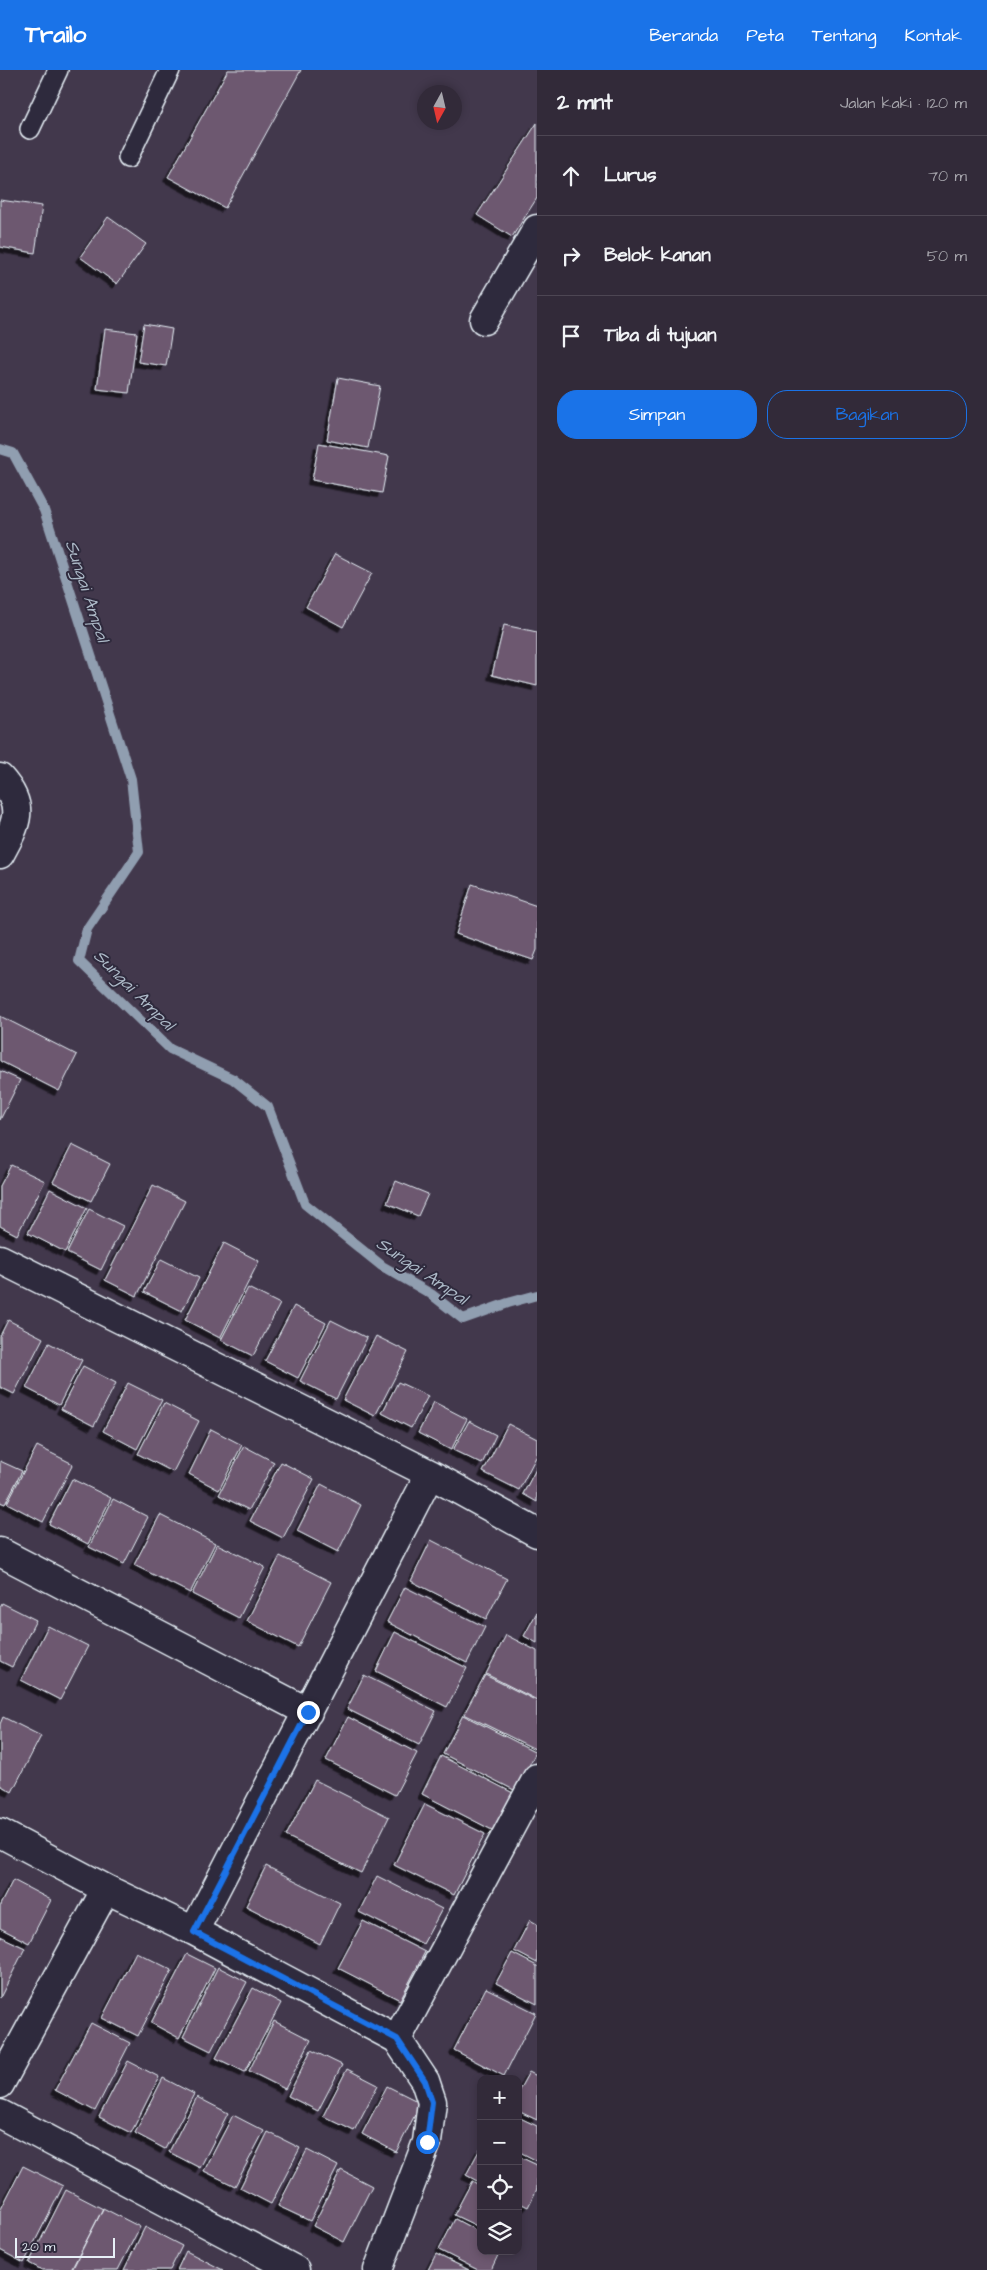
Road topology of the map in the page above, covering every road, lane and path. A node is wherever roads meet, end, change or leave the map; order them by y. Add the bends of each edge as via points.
1 (58, 70) edge
2 (170, 70) edge
3 (30, 129) dead end
4 (128, 158) dead end
5 (537, 229) edge
6 (484, 320) dead end
7 (0, 778) edge
8 (0, 854) edge
9 (0, 1259) edge
10 (430, 1474) junction
11 (537, 1533) edge
12 (0, 1552) edge
13 (308, 1712) junction
14 (537, 1778) edge
15 (0, 1833) edge
16 (106, 1889) junction
17 (194, 1932) junction
18 (397, 2039) junction
19 (0, 2084) edge
20 (0, 2114) edge
21 (295, 2270) edge
22 (378, 2270) edge

1 - 3 lane
2 - 4 lane
5 - 6 street
7 - 8 street via 11,791 18,810 14,828
9 - 10 street
10 - 11 street
10 - 13 street
12 - 13 street
13 - 17 street
14 - 18 street
15 - 16 street
16 - 17 street
16 - 19 street
17 - 18 street
18 - 22 street via 425,2081 432,2102 427,2142
20 - 21 street

